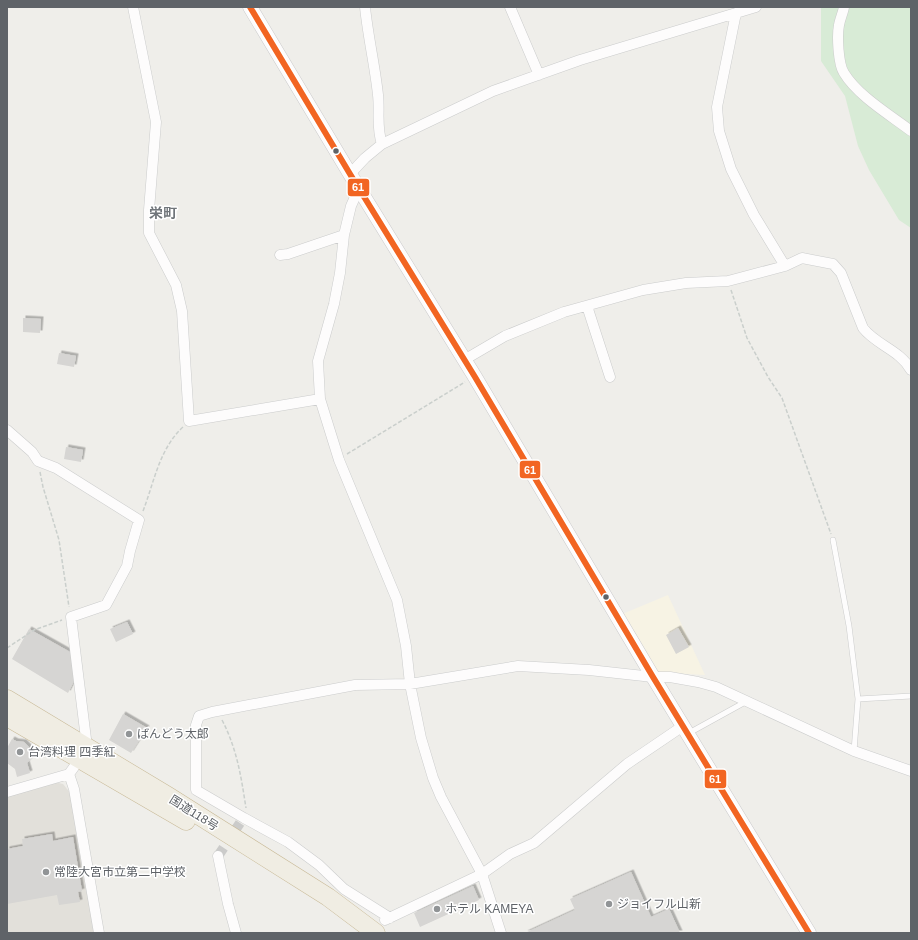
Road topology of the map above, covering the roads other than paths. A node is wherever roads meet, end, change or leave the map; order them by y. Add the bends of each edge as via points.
1 (133, 7) edge
2 (250, 7) edge
3 (365, 7) edge
4 (510, 7) edge
5 (756, 7) edge
6 (844, 7) edge
7 (736, 13) junction
8 (539, 75) junction
9 (911, 131) edge
10 (382, 144) junction
11 (350, 174) junction
12 (360, 189) junction
13 (344, 235) junction
14 (280, 255) dead end
15 (785, 266) junction
16 (587, 306) junction
17 (464, 360) junction
18 (911, 370) edge
19 (610, 377) dead end
20 (320, 398) junction
21 (7, 430) edge
22 (833, 540) road end
23 (653, 677) junction
24 (410, 684) junction
25 (911, 696) edge
26 (7, 699) edge
27 (858, 700) junction
28 (747, 702) junction
29 (7, 717) edge
30 (685, 730) junction
31 (854, 751) junction
32 (78, 760) junction
33 (911, 771) edge
34 (7, 792) edge
35 (190, 817) junction
36 (218, 856) dead end
37 (482, 874) junction
38 (384, 924) edge
39 (99, 933) edge
40 (236, 933) edge
41 (357, 933) edge
42 (501, 933) edge
43 (809, 933) edge

1 - 20 street via 156,122 149,233 176,285 182,311 189,421
2 - 11 street
3 - 10 street via 377,86 378,134
4 - 8 street
5 - 7 street
6 - 9 street via 839,26 839,54 843,72 870,100
7 - 8 street
7 - 15 street via 717,107 719,131 731,169 754,215
8 - 10 street via 494,91
10 - 11 street
11 - 12 street
12 - 13 street via 354,197
12 - 17 street
13 - 14 street
13 - 20 street via 334,304 318,361
15 - 16 street via 728,280 643,290
15 - 18 street via 802,258 833,264 841,273 868,335 903,358
16 - 17 street via 564,312 506,336
16 - 19 street
17 - 23 street
20 - 24 street via 339,460 397,600
21 - 32 street via 32,452 38,461 56,468 139,520 126,566 106,605 71,617
22 - 27 lane via 850,626
23 - 24 street via 518,666
23 - 28 street via 698,682 716,687
23 - 30 street
24 - 37 street via 421,738 433,778
24 - 38 street via 355,685 217,711 199,716 196,725 196,790 244,821 288,842 319,865
25 - 27 lane
26 - 32 highway, 国道118号
27 - 31 lane
28 - 30 lane
28 - 31 street
29 - 32 highway, 国道118号
30 - 37 street via 628,764 534,842 510,854
30 - 43 street
31 - 33 street
32 - 34 street
32 - 35 highway, 国道118号 via 167,803
32 - 39 street via 74,789
35 - 38 highway, 国道118号 via 328,897
35 - 41 highway, 国道118号
36 - 40 street
37 - 38 street
37 - 42 street

